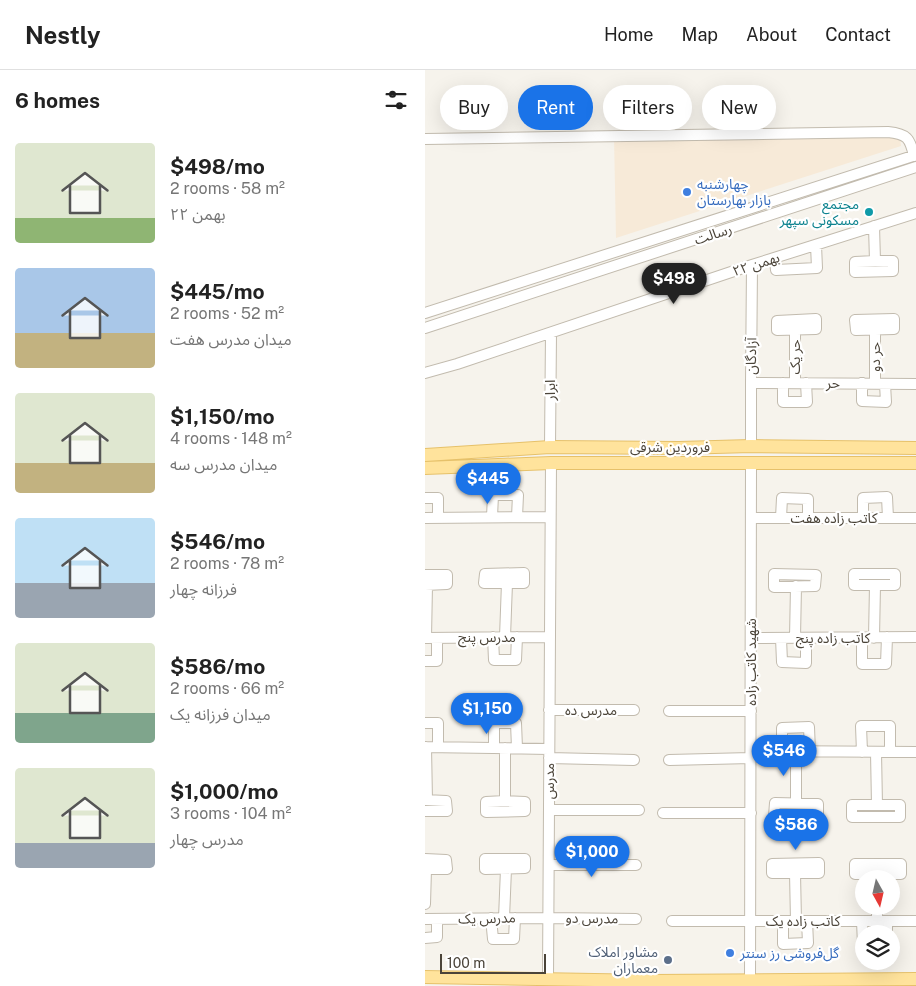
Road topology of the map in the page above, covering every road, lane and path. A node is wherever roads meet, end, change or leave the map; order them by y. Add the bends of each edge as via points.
1 (425, 138) edge
2 (915, 156) edge
3 (916, 167) edge
4 (916, 213) edge
5 (874, 226) junction
6 (816, 245) junction
7 (775, 258) junction
8 (875, 261) dead end
9 (752, 265) junction
10 (425, 313) edge
11 (425, 328) edge
12 (795, 330) dead end
13 (875, 330) dead end
14 (551, 333) junction
15 (425, 373) edge
16 (751, 383) junction
17 (783, 383) junction
18 (795, 383) junction
19 (806, 383) junction
20 (862, 383) junction
21 (880, 384) junction
22 (916, 384) edge
23 (751, 446) junction
24 (550, 447) junction
25 (916, 448) edge
26 (425, 455) edge
27 (551, 463) junction
28 (751, 464) junction
29 (916, 464) edge
30 (425, 468) edge
31 (425, 498) edge
32 (492, 517) junction
33 (517, 517) junction
34 (550, 517) junction
35 (425, 518) edge
36 (438, 518) junction
37 (751, 518) junction
38 (781, 518) junction
39 (808, 518) junction
40 (863, 518) junction
41 (888, 518) junction
42 (916, 518) edge
43 (426, 581) edge
44 (507, 584) dead end
45 (875, 585) dead end
46 (795, 586) dead end
47 (493, 637) junction
48 (505, 637) junction
49 (517, 637) junction
50 (549, 637) junction
51 (862, 637) junction
52 (887, 637) junction
53 (916, 637) edge
54 (429, 638) edge
55 (751, 638) junction
56 (781, 638) junction
57 (795, 638) junction
58 (806, 638) junction
59 (874, 638) junction
60 (425, 661) edge
61 (549, 710) junction
62 (634, 710) dead end
63 (669, 711) dead end
64 (751, 711) junction
65 (425, 723) edge
66 (425, 747) edge
67 (439, 747) junction
68 (500, 748) junction
69 (517, 748) junction
70 (782, 752) junction
71 (796, 752) junction
72 (810, 752) junction
73 (862, 752) junction
74 (876, 752) junction
75 (890, 752) junction
76 (916, 752) edge
77 (549, 753) junction
78 (751, 755) junction
79 (635, 760) dead end
80 (669, 760) dead end
81 (426, 800) edge
82 (505, 801) dead end
83 (796, 803) dead end
84 (877, 805) dead end
85 (549, 810) junction
86 (639, 810) dead end
87 (425, 811) edge
88 (663, 813) dead end
89 (751, 813) junction
90 (425, 859) edge
91 (549, 865) junction
92 (636, 866) dead end
93 (506, 869) dead end
94 (425, 870) edge
95 (795, 873) dead end
96 (425, 904) edge
97 (880, 915) edge
98 (491, 918) junction
99 (510, 918) junction
100 (549, 918) junction
101 (437, 919) junction
102 (635, 919) dead end
103 (425, 920) edge
104 (672, 921) dead end
105 (751, 921) junction
106 (783, 921) junction
107 (796, 921) junction
108 (807, 921) junction
109 (862, 921) junction
110 (882, 921) junction
111 (916, 921) edge
112 (862, 925) edge
113 (884, 925) edge
114 (425, 938) edge
115 (425, 977) edge
116 (548, 978) junction
117 (751, 980) junction
118 (916, 980) edge
119 (640, 983) edge
120 (661, 983) edge

1 - 2 street via 888,132 907,137
2 - 10 street, رسالت
3 - 11 street, رسالت
4 - 5 street, ۲۲ بهمن
5 - 6 street, ۲۲ بهمن
5 - 8 street
6 - 7 street, ۲۲ بهمن
6 - 7 street via 817,268 776,270
7 - 9 street, ۲۲ بهمن
9 - 14 street, ۲۲ بهمن
9 - 16 street, آزادگان
12 - 18 street, حر یک
13 - 21 street, حر دو
14 - 15 street, ۲۲ بهمن
14 - 24 street, ابرار
16 - 17 street, حر
16 - 23 street, آزادگان
17 - 18 street, حر
17 - 19 street via 783,402 807,402
18 - 19 street, حر
19 - 20 street, حر
20 - 21 street, حر
20 - 21 street, حر دو via 863,401 886,402
21 - 22 street, حر
23 - 24 main road, فروردین شرقی
23 - 25 main road, فروردین شرقی
24 - 26 main road, فروردین شرقی
27 - 28 main road, فروردین شرقی
27 - 30 main road, فروردین شرقی
27 - 34 street, مدرس
28 - 29 main road, فروردین شرقی
28 - 37 street, شهید کاتب زاده
31 - 36 street via 438,498
32 - 33 street
32 - 33 street via 493,495 518,495
32 - 36 street
33 - 34 street
34 - 50 street, مدرس
35 - 36 street
37 - 38 street, کاتب زاده هفت
37 - 55 street, شهید کاتب زاده
38 - 39 street, کاتب زاده هفت
38 - 39 street via 782,498 808,499
39 - 40 street, کاتب زاده هفت
40 - 41 street, کاتب زاده هفت
40 - 41 street via 863,498 887,497
41 - 42 street, کاتب زاده هفت
43 - 54 street
44 - 48 street
45 - 59 street
46 - 57 street
47 - 48 street, مدرس پنج
47 - 49 street via 493,660 516,660
47 - 54 street, مدرس پنج
48 - 49 street, مدرس پنج
49 - 50 street, مدرس پنج
50 - 61 street, مدرس
51 - 52 street via 862,664 887,664
51 - 58 street, کاتب زاده پنج
51 - 59 street, کاتب زاده پنج
52 - 53 street, کاتب زاده پنج
52 - 59 street, کاتب زاده پنج
54 - 60 street via 437,661
55 - 56 street, کاتب زاده پنج
55 - 64 street, شهید کاتب زاده
56 - 57 street, کاتب زاده پنج
56 - 58 street via 782,662 806,663
57 - 58 street, کاتب زاده پنج
61 - 62 street, مدرس ده
61 - 77 street, مدرس
63 - 64 street
64 - 78 street, شهید کاتب زاده
65 - 67 street via 438,723
66 - 67 street
66 - 81 street
67 - 68 street
68 - 69 street
68 - 69 street via 494,723 516,723
68 - 82 street
69 - 77 street
70 - 71 street
70 - 72 street via 782,728 809,727
70 - 78 street
71 - 72 street
71 - 83 street
72 - 73 street
73 - 74 street
73 - 75 street via 861,726 890,726
74 - 75 street
74 - 84 street
75 - 76 street
77 - 79 street
77 - 85 street, مدرس
78 - 80 street
78 - 89 street, شهید کاتب زاده
81 - 87 street via 446,801 447,811
85 - 86 street
85 - 91 street, مدرس
88 - 89 street
89 - 105 street, شهید کاتب زاده
90 - 94 street via 446,860 447,869
91 - 92 street
91 - 100 street, مدرس
93 - 99 street
94 - 96 street
95 - 107 street
97 - 110 street
98 - 99 street, مدرس یک
98 - 99 street via 493,939 514,939
98 - 101 street, مدرس یک
99 - 100 street, مدرس یک
100 - 102 street, مدرس دو
100 - 116 street, مدرس
101 - 103 street, مدرس یک
101 - 114 street via 437,937
104 - 105 street, کاتب زاده یک
105 - 106 street, کاتب زاده یک
105 - 117 street, شهید کاتب زاده
106 - 107 street, کاتب زاده یک
106 - 108 street via 783,944 808,943
107 - 108 street, کاتب زاده یک
108 - 109 street, کاتب زاده یک
109 - 110 street, کاتب زاده یک
109 - 112 street
110 - 111 street, کاتب زاده یک
110 - 113 street
115 - 116 main road
116 - 119 main road
117 - 118 main road
117 - 120 main road
119 - 120 main road

